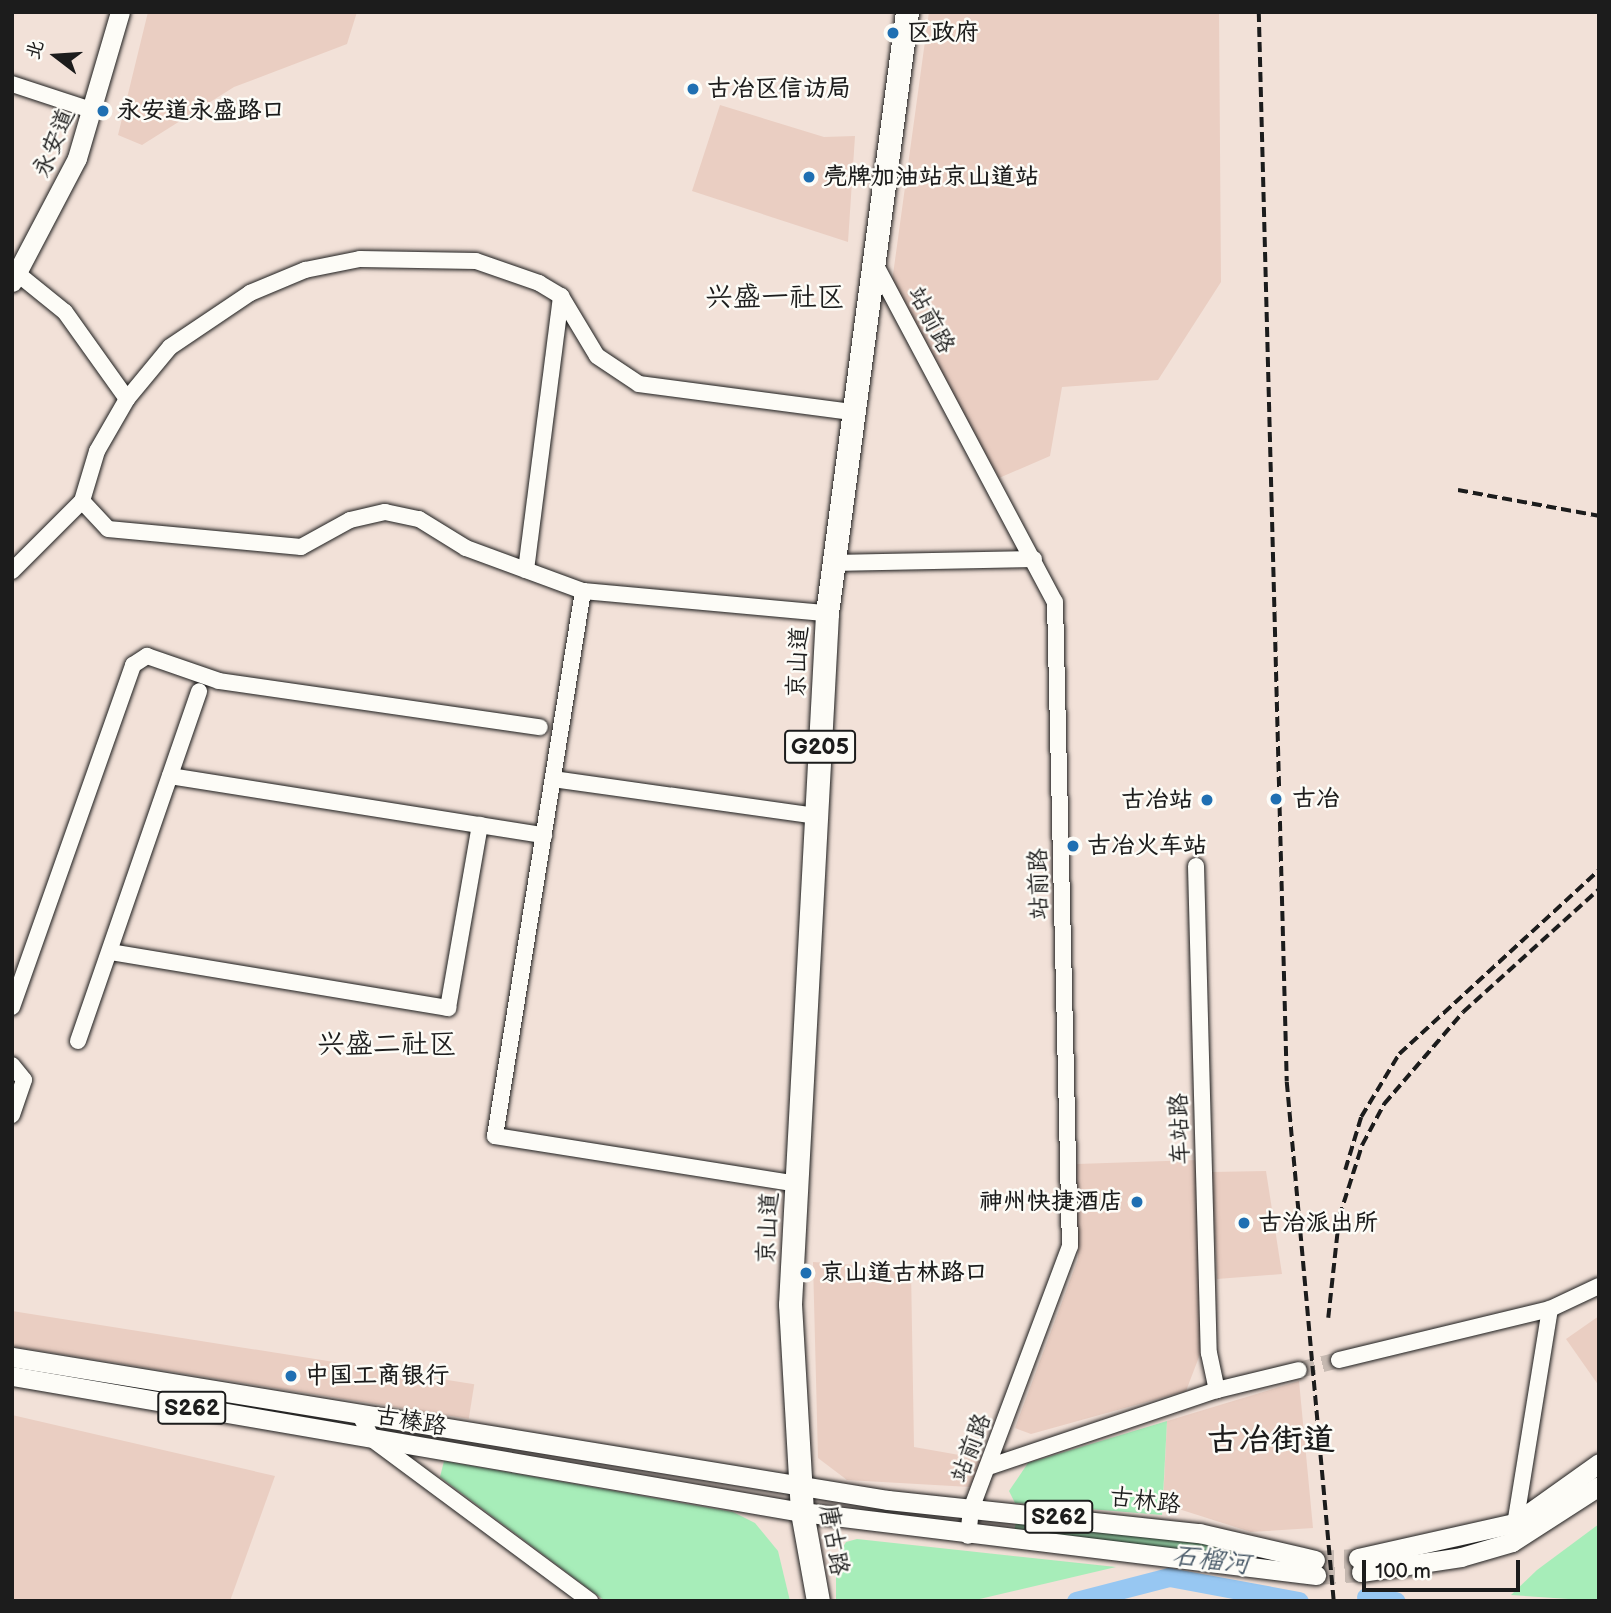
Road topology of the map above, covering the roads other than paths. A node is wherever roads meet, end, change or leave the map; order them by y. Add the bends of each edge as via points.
1 (120, 12) edge
2 (907, 12) edge
3 (12, 84) edge
4 (94, 111) junction
5 (872, 258) junction
6 (15, 278) edge
7 (561, 296) junction
8 (127, 400) junction
9 (851, 412) junction
10 (82, 501) junction
11 (1034, 559) junction
12 (832, 563) junction
13 (12, 570) edge
14 (526, 570) junction
15 (583, 591) junction
16 (827, 614) junction
17 (199, 691) dead end
18 (540, 727) dead end
19 (170, 776) junction
20 (553, 779) junction
21 (817, 816) junction
22 (480, 825) junction
23 (544, 835) junction
24 (1196, 866) dead end
25 (110, 952) junction
26 (12, 1007) edge
27 (78, 1041) dead end
28 (12, 1065) edge
29 (12, 1115) edge
30 (797, 1184) junction
31 (1599, 1286) edge
32 (1550, 1309) junction
33 (12, 1357) edge
34 (1339, 1360) tunnel mouth
35 (1298, 1370) tunnel mouth
36 (12, 1376) edge
37 (1217, 1390) junction
38 (361, 1417) junction
39 (372, 1439) junction
40 (1599, 1463) edge
41 (988, 1467) junction
42 (800, 1486) junction
43 (1599, 1486) edge
44 (971, 1509) junction
45 (802, 1512) junction
46 (1513, 1533) junction
47 (968, 1536) junction
48 (1359, 1565) tunnel mouth
49 (590, 1601) edge
50 (818, 1601) edge

1 - 4 main road, 永安道
2 - 5 highway, 京山道 / G205
3 - 4 street
4 - 6 main road, 永安道
5 - 9 highway, 京山道 / G205
5 - 11 street, 站前路
6 - 8 street via 65,312
7 - 8 street via 508,270 464,260 384,257 305,271 214,313 170,347
7 - 9 street via 597,356 639,384
7 - 14 street
8 - 10 street via 97,452
9 - 12 highway, 京山道 / G205
10 - 13 street
10 - 14 street via 108,529 301,547 351,520 385,512 419,519 466,548
11 - 12 street
11 - 41 street, 站前路 via 1055,602 1070,1246
12 - 16 highway, 京山道 / G205
14 - 15 street
15 - 16 street
15 - 20 street
16 - 21 highway, 京山道 / G205
17 - 19 street
18 - 26 street via 219,681 147,656 133,665
19 - 22 street
19 - 25 street
20 - 21 street
20 - 23 street
21 - 30 highway, 京山道 / G205
22 - 23 street
22 - 25 street via 448,1008
23 - 30 street via 495,1136
24 - 37 street, 车站路 via 1209,1353
25 - 27 street
28 - 29 street via 24,1080
30 - 42 highway, 京山道 / G205 via 790,1304
31 - 32 street
32 - 34 street
32 - 46 street
33 - 38 main road, 古榛路 / S262
35 - 37 street
36 - 39 main road, 古榛路 / S262
37 - 41 street
38 - 39 street
38 - 42 main road, 古榛路 / S262
39 - 45 main road, 古榛路 / S262
39 - 49 street
40 - 46 main road
41 - 44 street, 站前路
42 - 44 main road, 古林路 / S262
42 - 45 highway, 唐古路 / G205
43 - 46 main road
44 - 47 street, 站前路
44 - 47 main road, 古林路 / S262 via 1199,1533 1316,1567
45 - 47 main road, 古林路 / S262
45 - 50 highway, 唐古路 / G205
46 - 48 main road via 1469,1538

